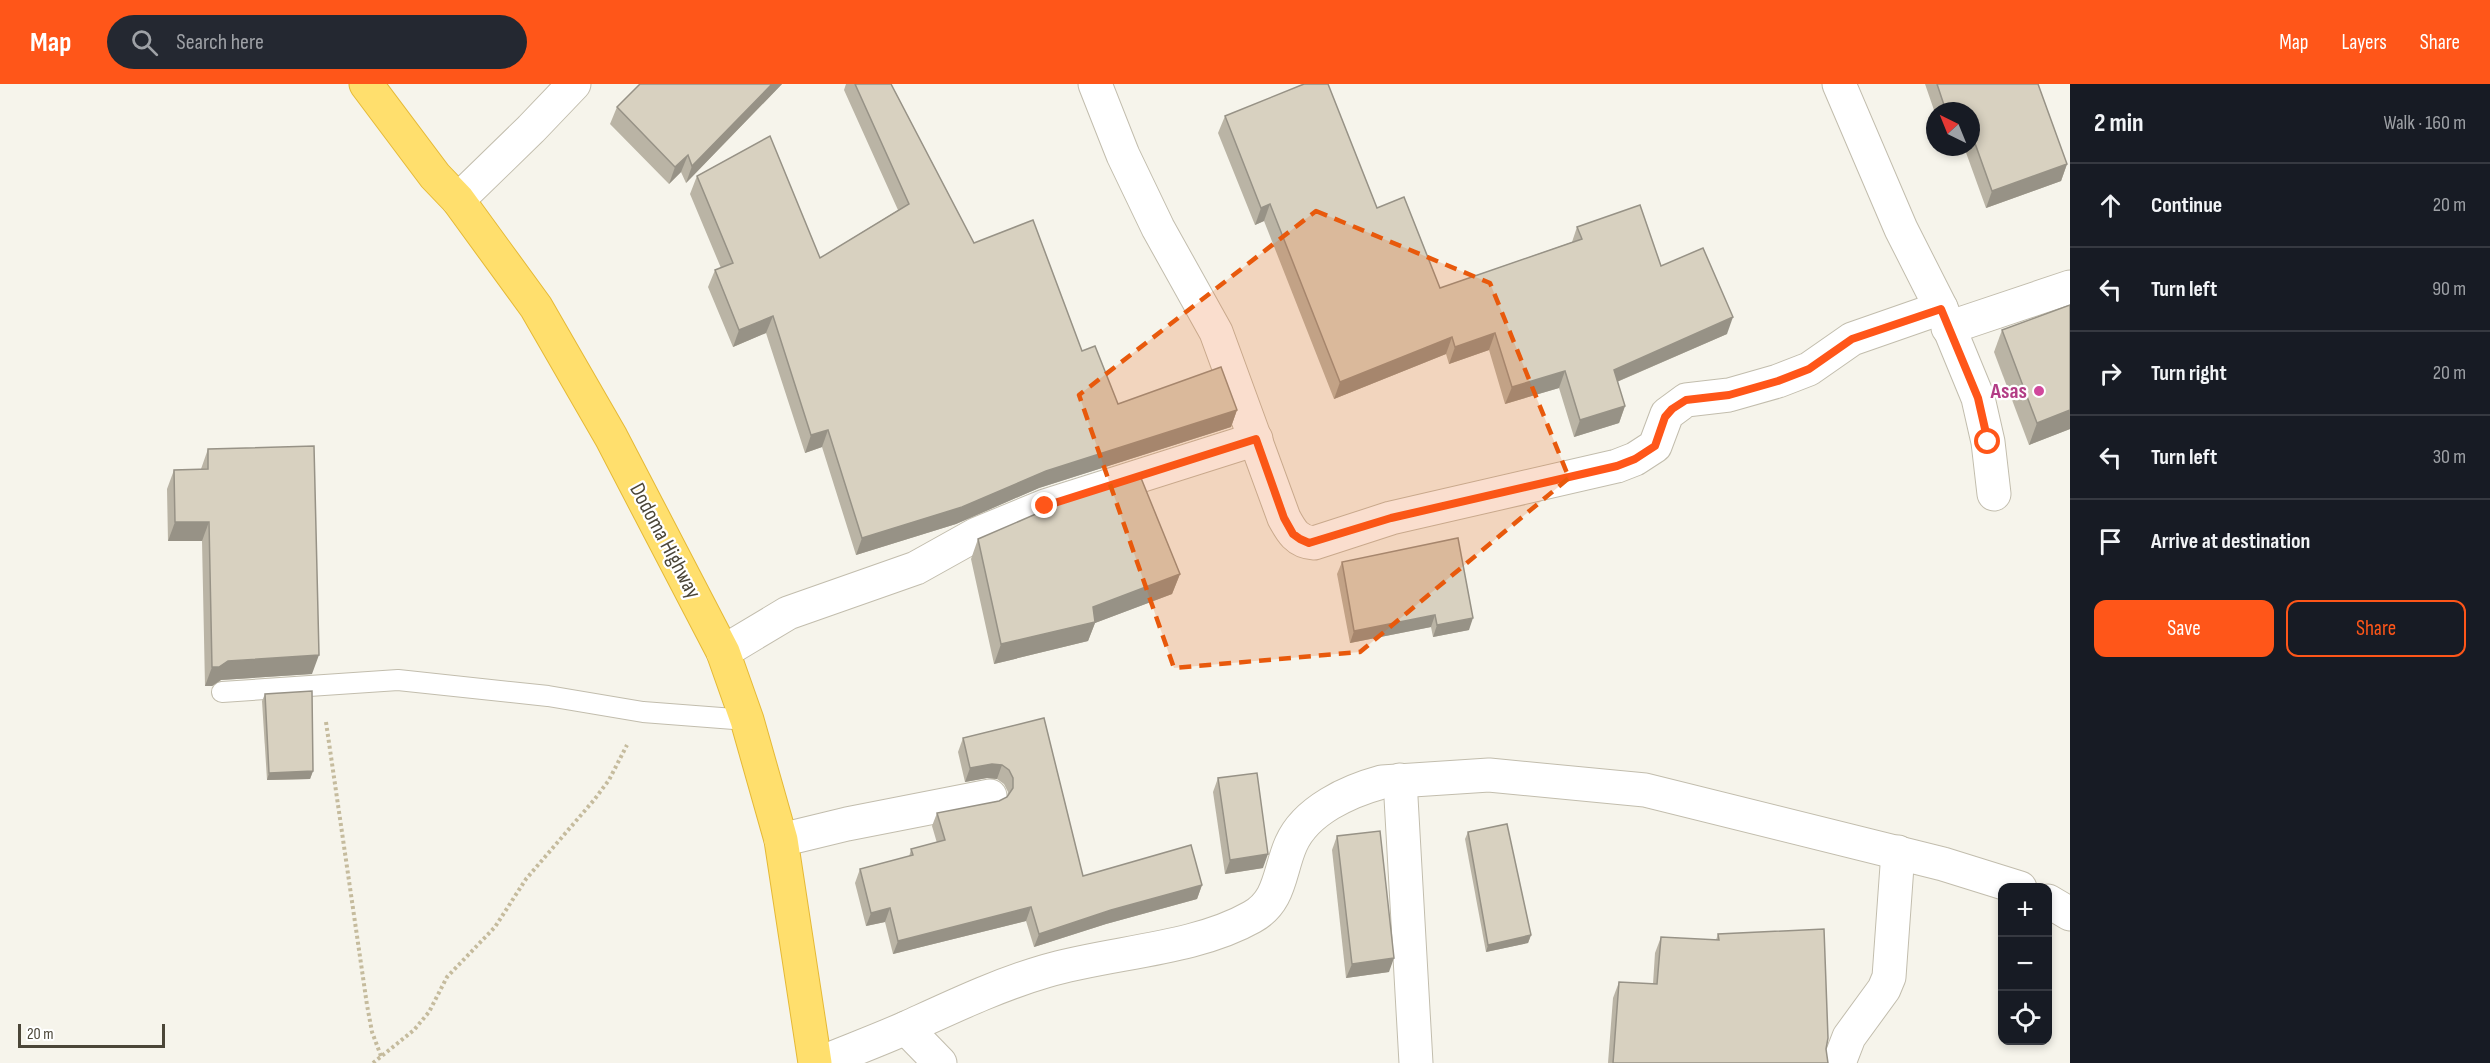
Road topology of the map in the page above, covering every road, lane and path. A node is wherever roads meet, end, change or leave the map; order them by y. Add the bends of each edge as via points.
1 (366, 84) edge
2 (574, 84) edge
3 (1095, 84) edge
4 (1839, 84) edge
5 (458, 200) junction
6 (2070, 287) edge
7 (1945, 318) junction
8 (1256, 439) junction
9 (1994, 494) dead end
10 (723, 652) junction
11 (321, 685) junction
12 (222, 692) edge
13 (643, 712) junction
14 (747, 720) junction
15 (1400, 780) junction
16 (990, 796) dead end
17 (781, 840) junction
18 (1898, 852) junction
19 (2003, 883) edge
20 (2052, 904) edge
21 (2070, 915) edge
22 (906, 1028) junction
23 (381, 1056) junction
24 (373, 1063) edge
25 (815, 1063) edge
26 (820, 1063) edge
27 (940, 1063) edge
28 (1416, 1063) edge
29 (1839, 1063) edge

1 - 5 highway, Dodoma Highway via 435,176
2 - 5 street
3 - 8 street via 1158,228 1216,332
4 - 7 street via 1901,229
5 - 10 highway, Dodoma Highway via 536,307 611,437
6 - 7 street
7 - 8 street via 1852,339 1809,369 1778,381 1729,395 1686,400 1665,417 1655,446 1617,466 1391,518 1314,543 1300,539 1288,526
7 - 9 street via 1978,398
8 - 10 street via 1045,506 977,534 916,568 788,613
10 - 14 highway, Dodoma Highway
11 - 12 lane
11 - 13 lane via 431,682
11 - 23 path via 367,1005
13 - 14 lane
13 - 23 path via 594,800 526,879 495,927 447,977 429,1012 414,1030
14 - 17 highway, Dodoma Highway
15 - 18 street via 1489,775 1646,790
15 - 22 street via 1367,786 1312,817 1291,844 1274,898 1252,917 1209,934 1049,970 999,986
15 - 28 street
16 - 17 street
17 - 25 highway, Dodoma Highway
18 - 19 street
18 - 29 street via 1889,977 1849,1037
20 - 21 street
22 - 26 street
22 - 27 street
23 - 24 path

